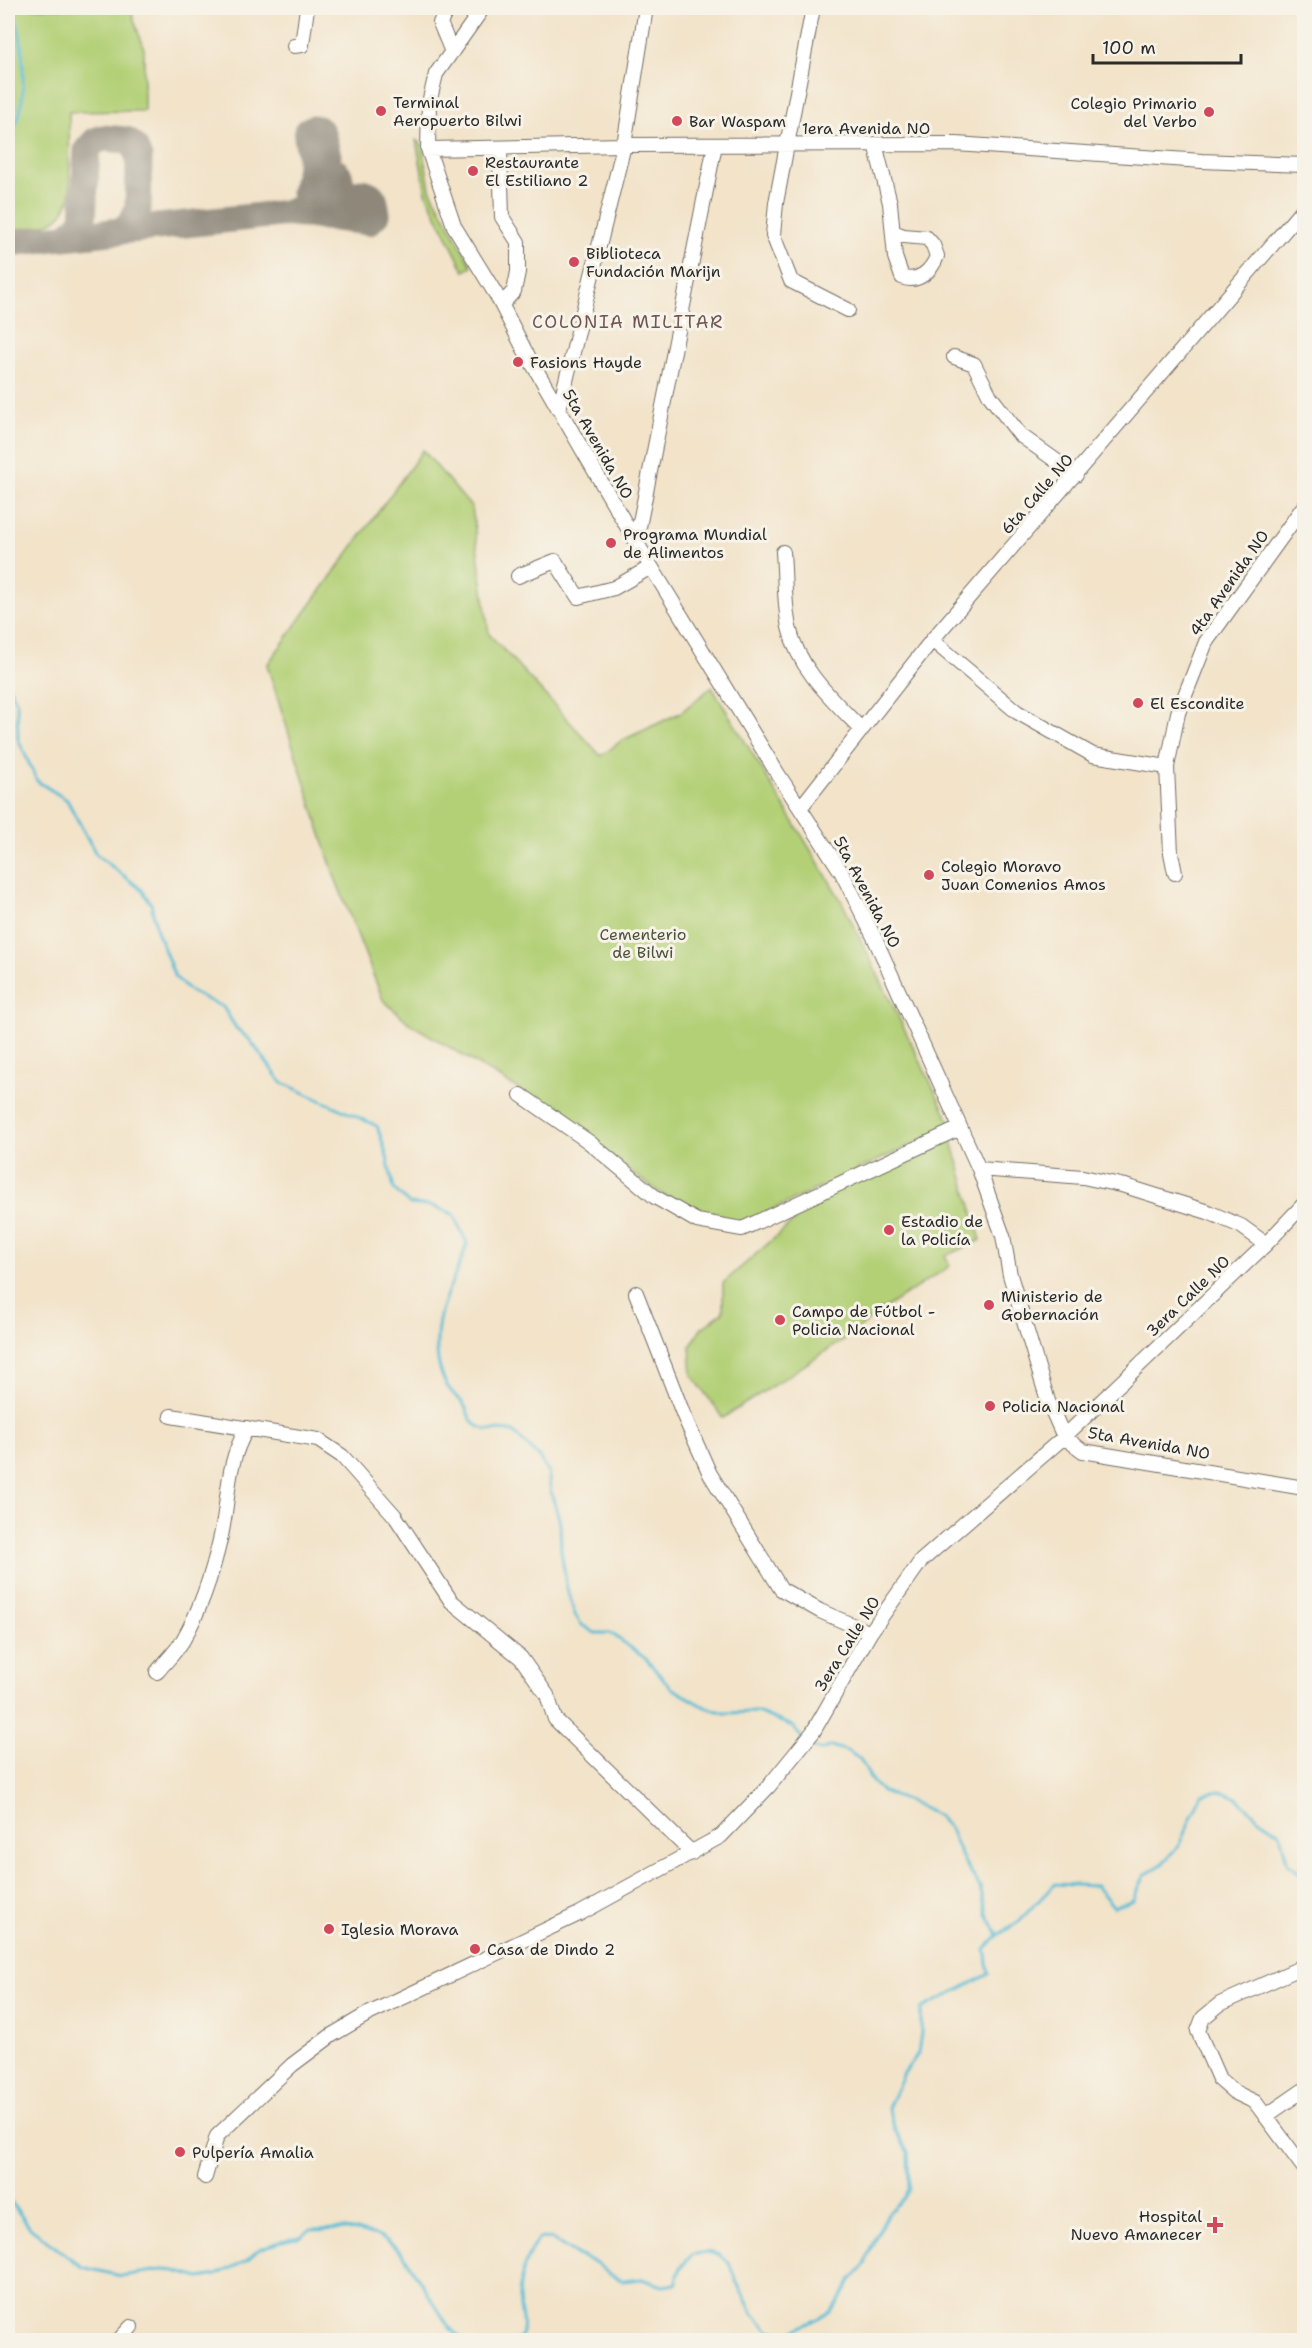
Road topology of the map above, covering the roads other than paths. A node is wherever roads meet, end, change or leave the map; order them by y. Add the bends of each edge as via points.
1 (307, 8) edge
2 (448, 8) edge
3 (483, 8) edge
4 (646, 8) edge
5 (813, 8) edge
6 (294, 46) dead end
7 (452, 52) junction
8 (788, 144) junction
9 (875, 144) junction
10 (624, 145) junction
11 (715, 146) junction
12 (428, 149) junction
13 (500, 149) junction
14 (1305, 165) edge
15 (1305, 208) edge
16 (893, 232) dead end
17 (502, 304) junction
18 (848, 310) dead end
19 (954, 357) dead end
20 (559, 409) junction
21 (1076, 475) junction
22 (1305, 506) edge
23 (636, 542) junction
24 (783, 552) dead end
25 (651, 567) junction
26 (518, 576) dead end
27 (932, 640) junction
28 (861, 729) junction
29 (1167, 767) junction
30 (801, 807) junction
31 (1175, 873) dead end
32 (520, 1095) dead end
33 (960, 1128) junction
34 (979, 1169) junction
35 (1301, 1207) edge
36 (1305, 1224) edge
37 (1266, 1244) junction
38 (636, 1293) dead end
39 (171, 1416) dead end
40 (247, 1428) junction
41 (1064, 1437) junction
42 (1305, 1488) edge
43 (870, 1633) junction
44 (157, 1672) dead end
45 (692, 1853) junction
46 (1305, 1964) edge
47 (1305, 2094) edge
48 (1266, 2116) junction
49 (1305, 2168) edge
50 (204, 2177) dead end
51 (130, 2327) dead end
52 (119, 2340) edge

1 - 6 street via 303,45
2 - 7 street via 440,23
3 - 7 street, 5ta Avenida NO
4 - 10 street
5 - 8 street
7 - 12 street, 5ta Avenida NO via 436,74 429,103
8 - 9 street, 1era Avenida NO
8 - 11 street, 1era Avenida NO
8 - 18 street via 773,235 791,280
9 - 14 street, 1era Avenida NO via 956,144
9 - 16 street
10 - 11 street, 1era Avenida NO
10 - 13 street, 1era Avenida NO
10 - 20 street
11 - 23 street
12 - 13 street, 1era Avenida NO
12 - 17 street, 5ta Avenida NO via 454,226
13 - 17 street via 502,217 518,242 514,291
15 - 21 street, 6ta Calle NO
17 - 20 street, 5ta Avenida NO
19 - 21 street via 974,364 990,396 1020,435
20 - 23 street, 5ta Avenida NO
21 - 27 street, 6ta Calle NO
22 - 29 street, 4ta Avenida NO via 1206,642 1178,713
23 - 25 street, 5ta Avenida NO
24 - 28 street via 789,627 794,641 813,678
25 - 26 street via 614,588 578,597 555,561
25 - 30 street, 5ta Avenida NO
27 - 28 street, 6ta Calle NO
27 - 29 street via 1017,712 1093,755
28 - 30 street, 6ta Calle NO
29 - 31 street, 4ta Avenida NO
30 - 33 street, 5ta Avenida NO via 842,873
32 - 33 street via 589,1142 656,1197 697,1221 742,1229
33 - 34 street, 5ta Avenida NO
34 - 37 street via 1083,1177 1125,1186 1208,1212 1241,1226
34 - 41 street, 5ta Avenida NO via 1003,1236 1028,1339
35 - 36 street
35 - 37 street, 3era Calle NO
37 - 41 street, 3era Calle NO
38 - 43 street via 710,1474 781,1589
39 - 40 street
40 - 44 street via 231,1464 221,1535 199,1608 182,1642
40 - 45 street via 318,1440 342,1456 395,1516 451,1602 521,1658 547,1695 555,1719
41 - 42 street, 5ta Avenida NO via 1083,1451
41 - 43 street, 3era Calle NO via 921,1561
43 - 45 street, 3era Calle NO via 813,1732 721,1836
45 - 50 street, 3era Calle NO via 579,1914 332,2035 292,2065 217,2136
46 - 48 street via 1220,2004 1203,2018 1198,2031 1219,2079 1255,2102
47 - 48 street via 1302,2091
48 - 49 street
51 - 52 street

